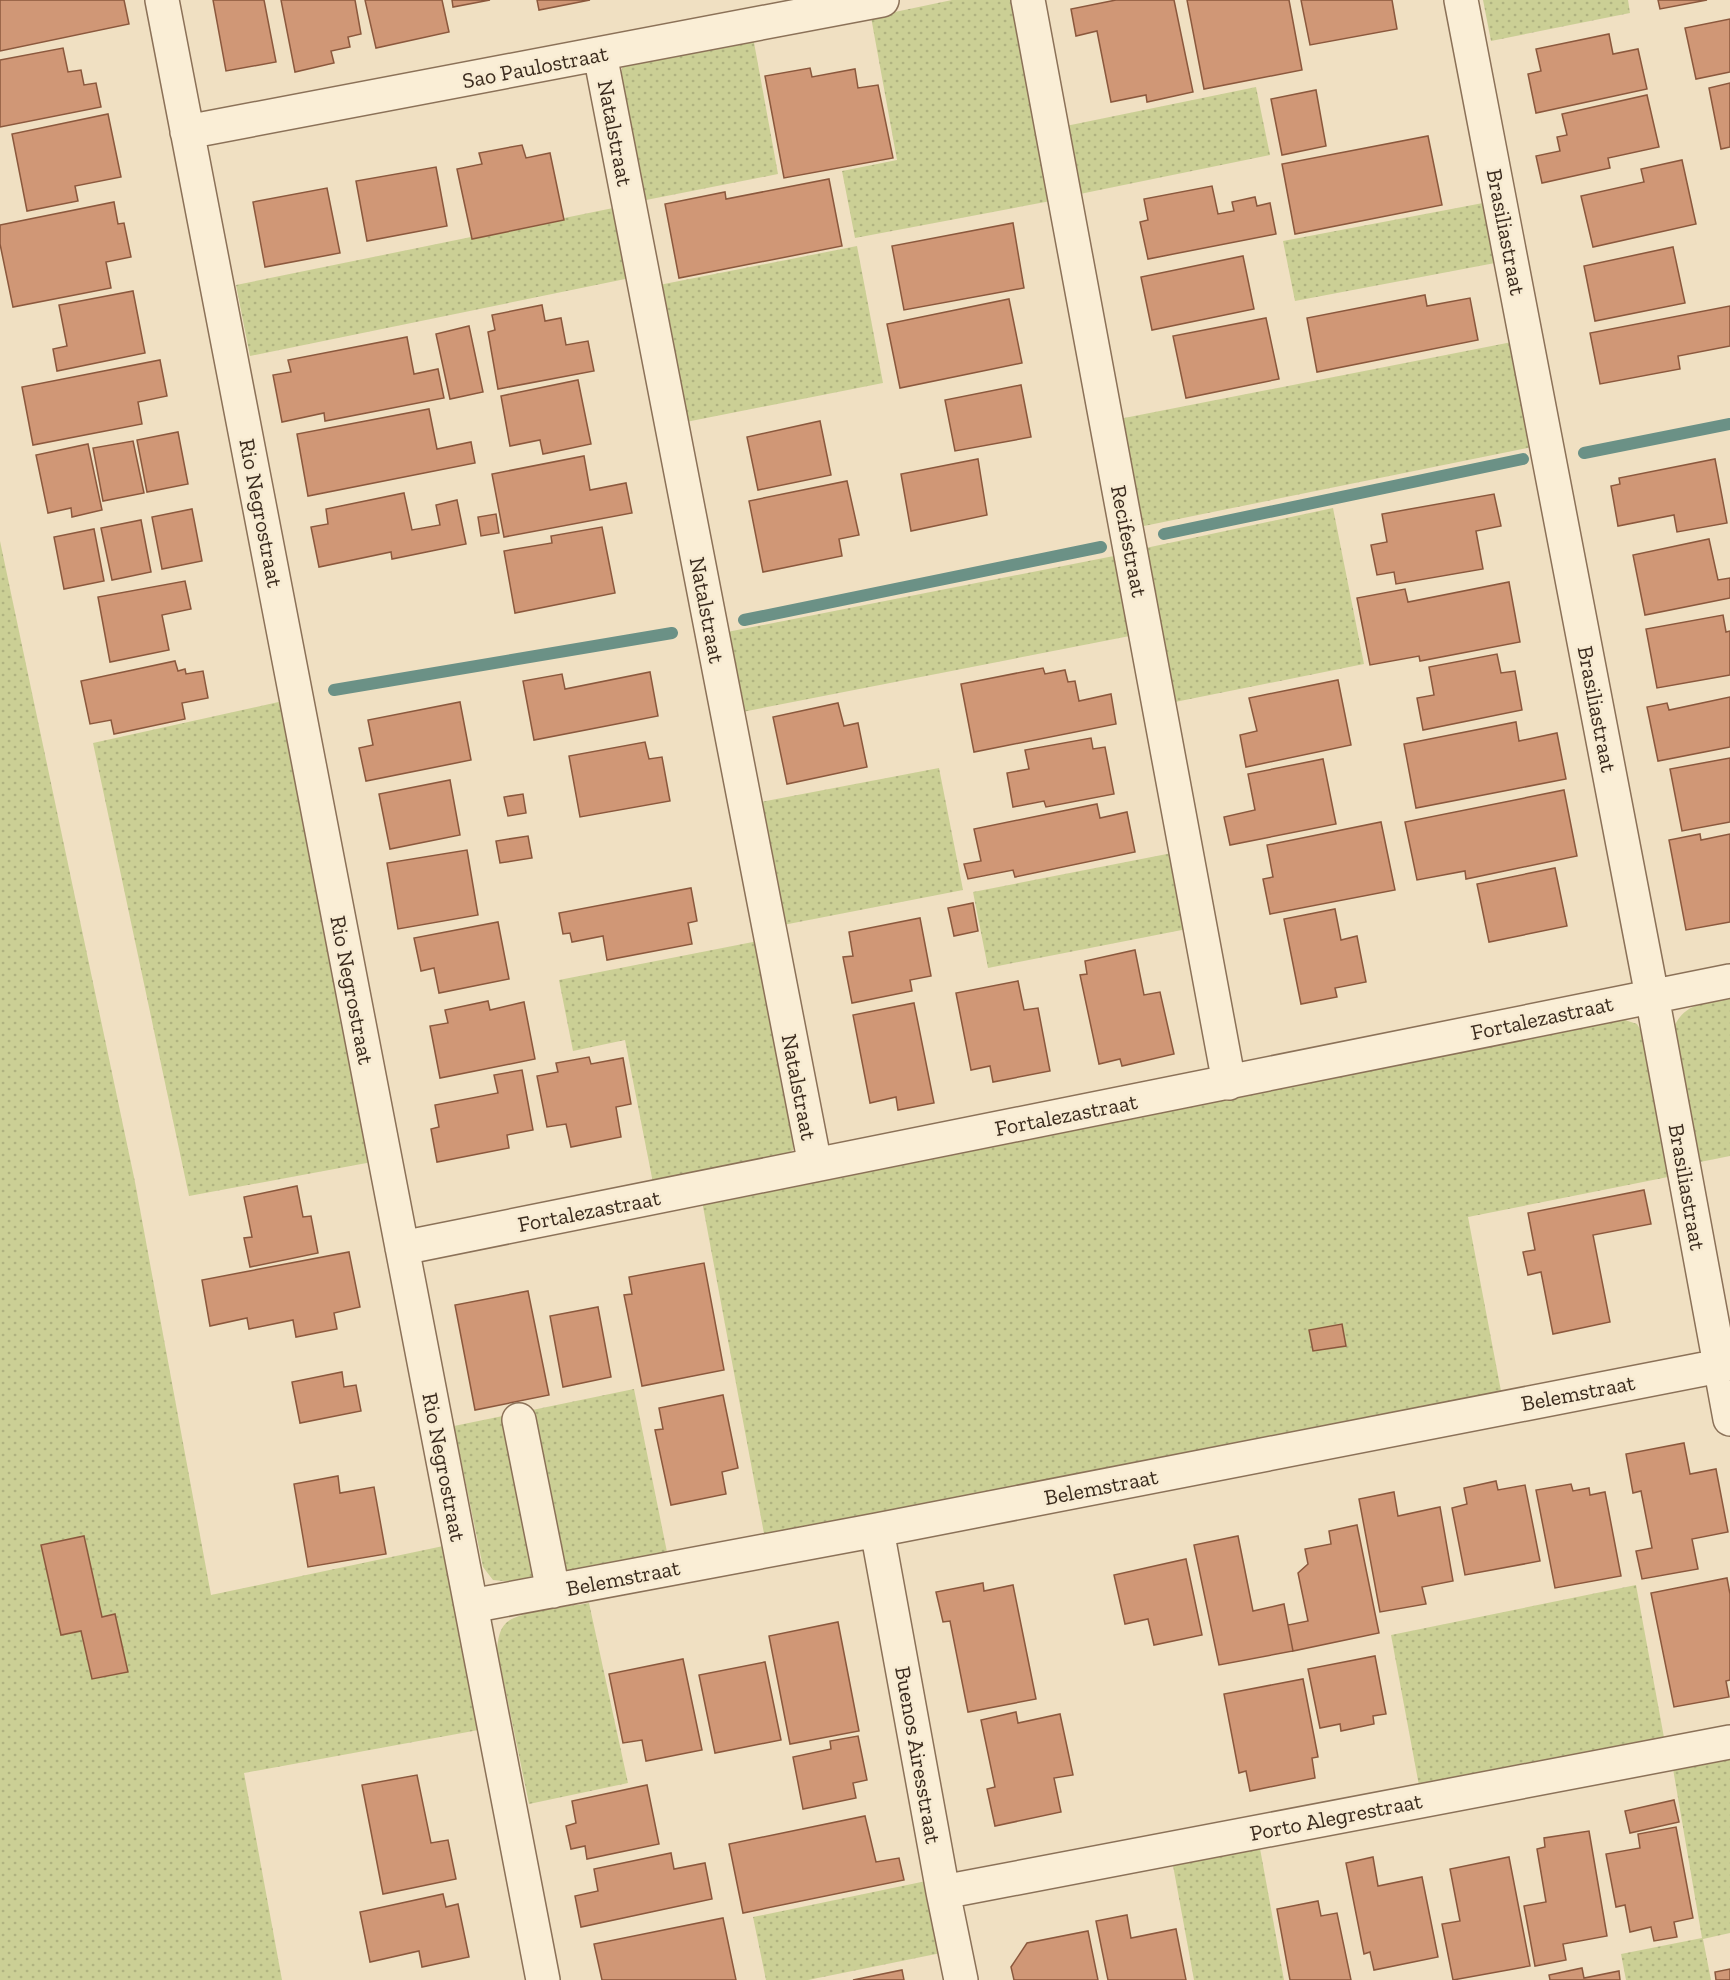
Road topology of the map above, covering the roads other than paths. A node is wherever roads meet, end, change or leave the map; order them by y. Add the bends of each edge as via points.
1 (162, 0) edge
2 (882, 0) edge
3 (1028, 0) edge
4 (1461, 0) edge
5 (600, 54) junction
6 (188, 132) junction
7 (1730, 981) edge
8 (1652, 996) junction
9 (1229, 1083) junction
10 (814, 1165) junction
11 (402, 1248) junction
12 (1724, 1365) edge
13 (1730, 1419) edge
14 (519, 1420) dead end
15 (878, 1530) junction
16 (553, 1591) junction
17 (471, 1606) junction
18 (1730, 1742) edge
19 (943, 1892) junction
20 (543, 1980) edge
21 (961, 1980) edge

1 - 6 street, Rio Negrostraat
2 - 5 street, Sao Paulostraat
3 - 9 street, Recifestraat
4 - 8 street, Brasiliastraat
5 - 6 street, Sao Paulostraat
5 - 10 street, Natalstraat
6 - 11 street, Rio Negrostraat
7 - 8 street, Fortalezastraat
8 - 9 street, Fortalezastraat
8 - 12 street, Brasiliastraat
9 - 10 street, Fortalezastraat
10 - 11 street, Fortalezastraat
11 - 17 street, Rio Negrostraat
12 - 13 street, Brasiliastraat
12 - 15 street, Belemstraat
14 - 16 street
15 - 16 street, Belemstraat
15 - 19 street, Buenos Airesstraat
16 - 17 street, Belemstraat
17 - 20 street, Rio Negrostraat
18 - 19 street, Porto Alegrestraat
19 - 21 street, Buenos Airesstraat

